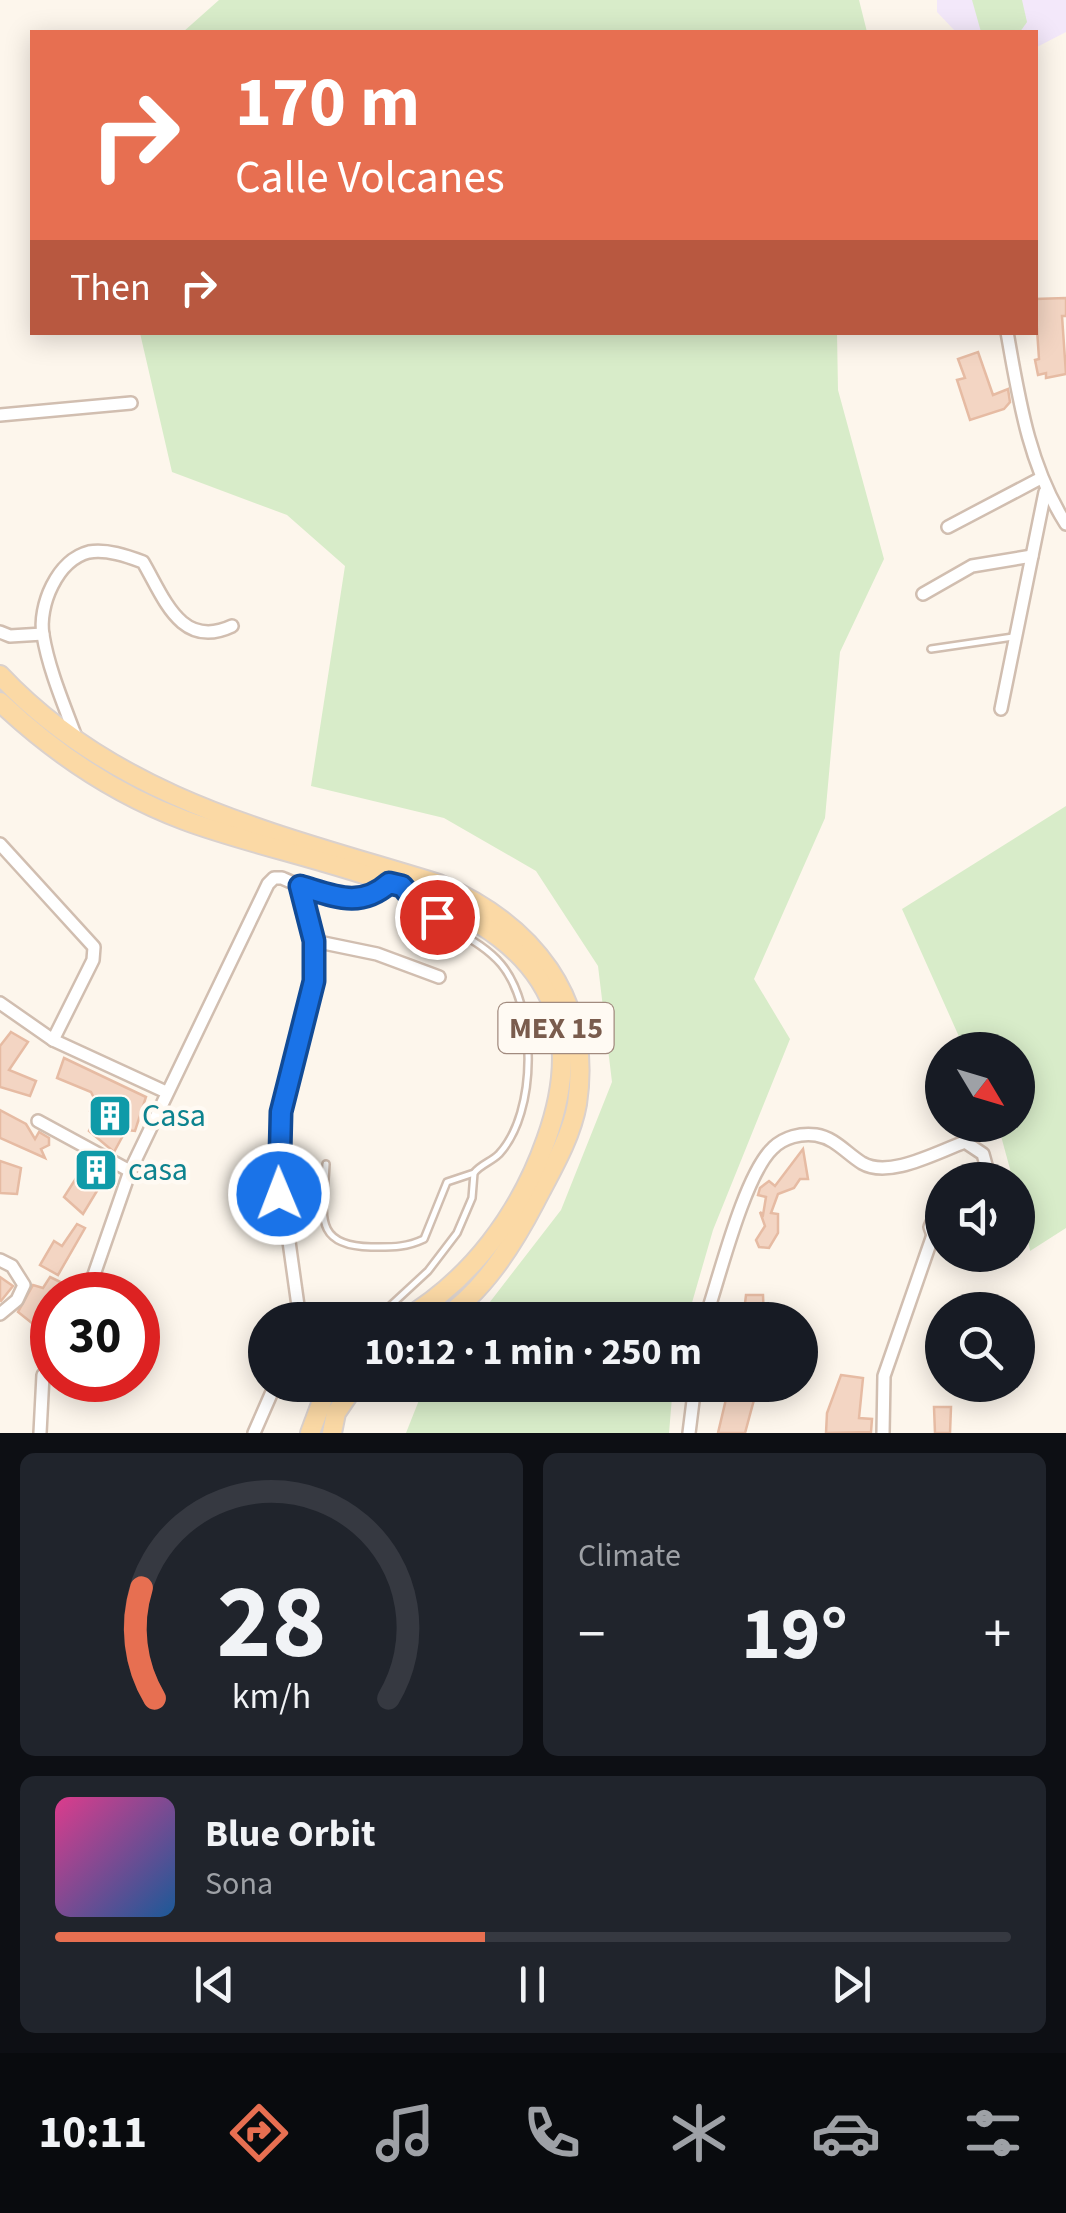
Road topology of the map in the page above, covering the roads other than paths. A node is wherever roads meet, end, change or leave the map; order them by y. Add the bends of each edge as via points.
1 (1007, 335) edge
2 (130, 404) dead end
3 (0, 415) edge
4 (1041, 478) junction
5 (1045, 492) junction
6 (1066, 524) edge
7 (948, 528) dead end
8 (1032, 556) junction
9 (923, 594) dead end
10 (232, 626) dead end
11 (0, 632) edge
12 (43, 634) junction
13 (1016, 636) junction
14 (931, 649) dead end
15 (0, 675) edge
16 (0, 702) edge
17 (1002, 709) dead end
18 (79, 746) junction
19 (0, 844) edge
20 (396, 884) junction
21 (300, 886) junction
22 (314, 941) junction
23 (438, 977) dead end
24 (0, 1003) edge
25 (53, 1040) junction
26 (166, 1092) junction
27 (38, 1121) dead end
28 (985, 1162) edge
29 (326, 1164) dead end
30 (130, 1170) junction
31 (474, 1172) junction
32 (0, 1260) edge
33 (925, 1270) edge
34 (95, 1272) edge
35 (297, 1302) edge
36 (395, 1302) edge
37 (433, 1302) edge
38 (460, 1302) edge
39 (711, 1302) edge
40 (0, 1314) edge
41 (42, 1402) edge
42 (268, 1402) edge
43 (322, 1402) edge
44 (343, 1402) edge
45 (692, 1402) edge
46 (40, 1433) edge
47 (254, 1433) edge
48 (310, 1433) edge
49 (332, 1433) edge
50 (689, 1433) edge
51 (883, 1433) edge

1 - 4 street
2 - 3 street
4 - 5 street
4 - 7 street
5 - 6 street
5 - 8 street
8 - 9 street via 972,566
8 - 13 street
10 - 12 street via 214,634 189,629 143,562 88,552 64,568 46,598
11 - 12 street
12 - 18 street
13 - 14 lane
13 - 17 street
15 - 18 main road, MEX 15
16 - 20 main road, MEX 15 via 86,771 155,808
18 - 38 main road, MEX 15 via 170,797 482,902 553,974 580,1047 576,1105 562,1150 522,1226 490,1274
19 - 25 street via 94,947
20 - 21 street via 361,900
20 - 31 lane via 500,964 523,1012 528,1058 516,1122 498,1155
20 - 37 main road, MEX 15 via 454,906 514,948 554,1014 561,1060 552,1125 505,1220 471,1269
21 - 22 street
21 - 26 street via 274,878
22 - 23 street via 377,954
22 - 35 street via 314,981 281,1112 277,1156
24 - 25 street
25 - 26 street
26 - 30 street
27 - 30 street
28 - 39 street via 965,1142 887,1169 872,1168 813,1134 776,1144 750,1186
29 - 31 lane via 323,1222 329,1237 344,1246 407,1247 424,1238 448,1182
30 - 34 street
31 - 36 lane via 472,1198 457,1233
32 - 40 street via 24,1285
33 - 51 street via 884,1376
41 - 46 street
42 - 47 street
43 - 48 main road
44 - 49 main road
45 - 50 street

